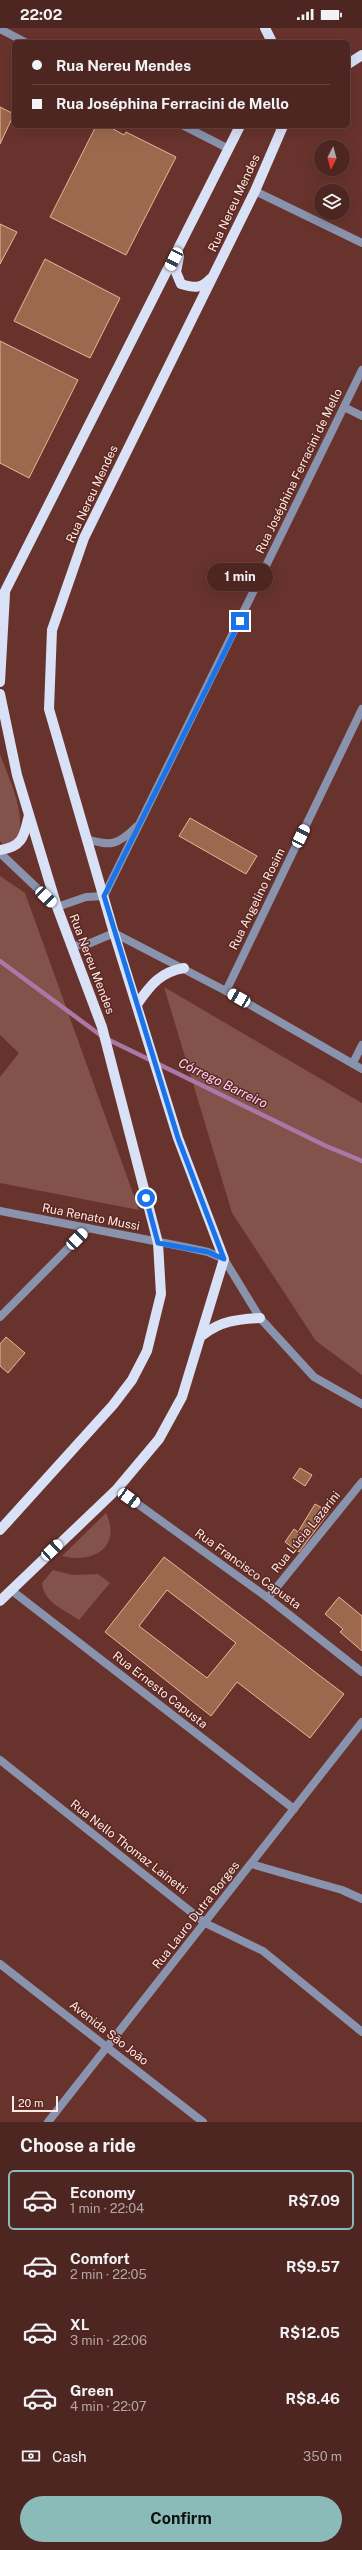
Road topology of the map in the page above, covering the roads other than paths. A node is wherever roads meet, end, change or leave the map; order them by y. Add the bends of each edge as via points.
1 (265, 28) edge
2 (0, 29) edge
3 (21, 40) edge
4 (271, 40) edge
5 (362, 55) edge
6 (350, 63) edge
7 (188, 128) edge
8 (239, 128) edge
9 (282, 128) edge
10 (229, 149) junction
11 (255, 192) junction
12 (188, 231) junction
13 (362, 243) edge
14 (213, 276) junction
15 (362, 370) edge
16 (344, 407) junction
17 (362, 416) edge
18 (2, 596) edge
19 (0, 682) edge
20 (0, 694) edge
21 (362, 709) edge
22 (29, 815) junction
23 (142, 820) junction
24 (86, 839) junction
25 (0, 852) edge
26 (104, 896) junction
27 (57, 908) junction
28 (114, 932) junction
29 (72, 946) junction
30 (184, 968) junction
31 (226, 991) junction
32 (138, 1003) junction
33 (362, 1045) edge
34 (353, 1063) junction
35 (362, 1069) edge
36 (0, 1211) edge
37 (88, 1228) junction
38 (158, 1243) junction
39 (224, 1259) junction
40 (0, 1317) edge
41 (260, 1318) junction
42 (203, 1335) junction
43 (362, 1404) edge
44 (362, 1482) edge
45 (117, 1489) junction
46 (0, 1530) edge
47 (11, 1590) junction
48 (268, 1598) junction
49 (0, 1601) edge
50 (362, 1672) edge
51 (362, 1722) edge
52 (0, 1760) edge
53 (294, 1809) junction
54 (251, 1864) junction
55 (362, 1899) edge
56 (205, 1923) junction
57 (0, 1964) edge
58 (362, 2032) edge
59 (107, 2047) junction
60 (48, 2122) edge
61 (202, 2122) edge

1 - 4 main road
2 - 3 street
5 - 6 main road
7 - 10 street
8 - 10 main road
9 - 11 main road, Rua Nereu Mendes
10 - 12 main road
11 - 13 street
11 - 14 main road, Rua Nereu Mendes
12 - 14 main road via 177,266 177,277 182,284 196,288 204,286
12 - 18 main road
14 - 24 main road, Rua Nereu Mendes via 84,538 52,630 49,709
15 - 16 street, Rua Joséphina Ferracini de Mello
16 - 17 street
16 - 23 street, Rua Joséphina Ferracini de Mello
18 - 19 main road
20 - 22 main road, Rua Nereu Mendes via 17,775
21 - 31 street, Rua Angelino Rosim
22 - 25 main road via 23,838 13,848
22 - 27 main road, Rua Nereu Mendes
23 - 24 street, Rua Joséphina Ferracini de Mello via 125,837 108,845
23 - 26 street, Rua Joséphina Ferracini de Mello
24 - 26 main road, Rua Nereu Mendes
25 - 27 street
26 - 27 street via 86,897
26 - 28 main road, Rua Nereu Mendes
27 - 29 main road, Rua Nereu Mendes
28 - 29 street via 95,942
28 - 30 street
28 - 32 main road, Rua Nereu Mendes
29 - 38 main road, Rua Nereu Mendes via 102,1027
30 - 31 street
30 - 32 main road via 172,970 155,980
31 - 34 street
32 - 39 main road, Rua Nereu Mendes via 178,1138
33 - 34 street
34 - 35 street
36 - 37 street, Rua Renato Mussi
37 - 38 street, Rua Renato Mussi
37 - 40 street
38 - 39 street, Rua Renato Mussi via 208,1252
38 - 46 main road, Rua Nereu Mendes via 161,1294 154,1330 139,1368 113,1405
39 - 41 street
39 - 42 main road
41 - 42 main road via 239,1318 221,1323
41 - 43 street via 314,1377
42 - 45 main road via 182,1397 171,1419 145,1457
44 - 48 street, Rua Lúcia Lazarini
45 - 47 main road
45 - 48 street, Rua Francisco Capusta
47 - 49 main road
47 - 53 street, Rua Ernesto Capusta
48 - 50 street, Rua Francisco Capusta
51 - 53 street, Rua Lauro Dutra Borges
52 - 56 street, Rua Nello Thomaz Lainetti
53 - 54 street, Rua Lauro Dutra Borges
54 - 55 street via 342,1890
54 - 56 street, Rua Lauro Dutra Borges
56 - 58 street, Rua Nello Thomaz Lainetti via 264,1951
56 - 59 street, Rua Lauro Dutra Borges
57 - 59 street, Avenida São João
59 - 60 street, Rua Lauro Dutra Borges
59 - 61 street, Avenida São João

